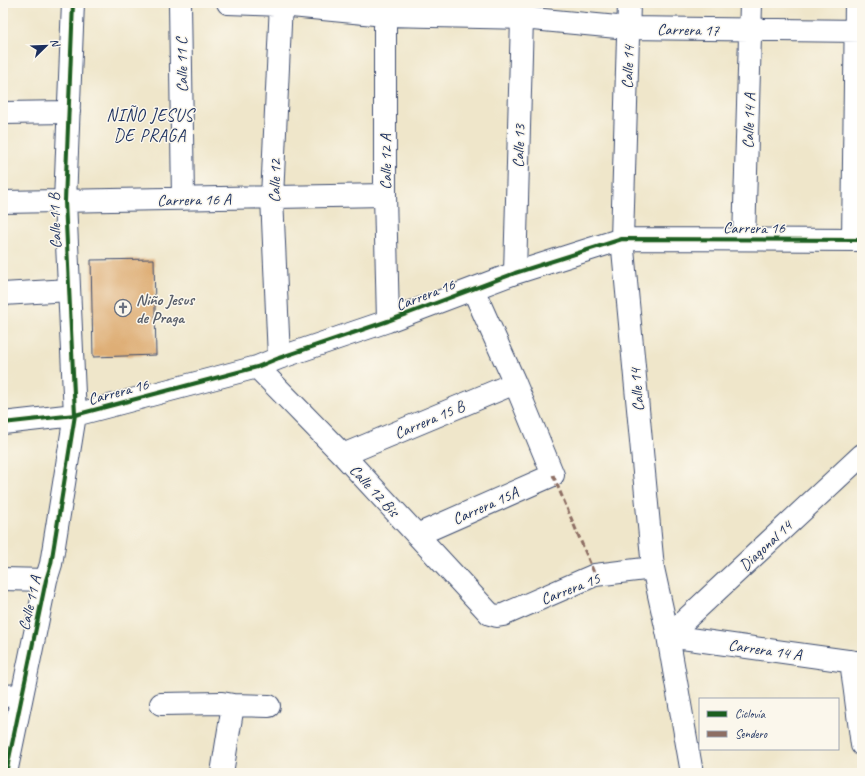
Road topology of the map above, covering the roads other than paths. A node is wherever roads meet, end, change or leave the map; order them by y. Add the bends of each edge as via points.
1 (73, 3) edge
2 (180, 3) edge
3 (228, 3) edge
4 (629, 3) edge
5 (751, 3) edge
6 (856, 3) edge
7 (281, 4) edge
8 (385, 9) edge
9 (522, 18) junction
10 (628, 28) junction
11 (751, 30) junction
12 (859, 31) edge
13 (68, 112) junction
14 (3, 113) edge
15 (385, 195) junction
16 (272, 198) junction
17 (183, 199) junction
18 (65, 201) junction
19 (3, 202) edge
20 (622, 239) junction
21 (744, 239) junction
22 (858, 240) edge
23 (515, 273) junction
24 (473, 289) junction
25 (69, 290) junction
26 (3, 294) edge
27 (388, 321) junction
28 (279, 358) junction
29 (258, 367) junction
30 (515, 383) junction
31 (75, 415) junction
32 (3, 423) edge
33 (343, 455) junction
34 (862, 455) edge
35 (417, 535) junction
36 (653, 568) junction
37 (3, 579) edge
38 (46, 580) junction
39 (490, 614) joint
40 (668, 636) junction
41 (857, 662) edge
42 (12, 695) edge
43 (161, 704) dead end
44 (233, 705) junction
45 (269, 706) dead end
46 (862, 745) edge
47 (6, 773) edge
48 (222, 773) edge
49 (692, 773) edge

1 - 13 street, Calle 11 B
2 - 17 street, Calle 11 C
3 - 7 street, Carrera 17
4 - 10 street, Calle 14
5 - 11 street, Calle 14 A
6 - 12 street
7 - 8 street, Carrera 17
7 - 16 street, Calle 12
8 - 9 street, Carrera 17
8 - 15 street, Calle 12 A
9 - 10 street, Carrera 17
9 - 23 street, Calle 13
10 - 11 street, Carrera 17
10 - 20 street, Calle 14
11 - 12 street, Carrera 17
11 - 21 street, Calle 14 A
12 - 22 street
13 - 14 street
13 - 18 street, Calle 11 B
15 - 16 street, Carrera 16 A
15 - 27 street, Calle 12 A
16 - 17 street, Carrera 16 A
16 - 28 street, Calle 12
17 - 18 street, Carrera 16 A
18 - 19 street, Carrera 16 A
18 - 25 street, Calle 11 B
20 - 21 street, Carrera 16
20 - 23 street, Carrera 16
20 - 36 street, Calle 14
21 - 22 street, Carrera 16
23 - 24 street, Carrera 16
24 - 27 street, Carrera 16
24 - 30 street
25 - 26 street
25 - 31 street, Calle 11 B
27 - 28 street, Carrera 16
28 - 29 street, Carrera 16
29 - 31 street, Carrera 16
29 - 33 street, Calle 12 Bis
30 - 33 street, Carrera 15 B
30 - 35 street, Carrera 15A via 553,475
31 - 32 street, Carrera 16
31 - 38 street, Calle 11 A via 51,564
33 - 35 street, Calle 12 Bis
34 - 40 street, Diagonal 14
35 - 39 street, Calle 12 Bis
36 - 39 street, Carrera 15 via 595,575 503,615
36 - 40 street, Calle 14
37 - 38 street
38 - 42 street, Calle 11 A
40 - 41 street, Carrera 14 A
40 - 49 street, Calle 14
41 - 46 street
42 - 47 street, Calle 11 A
43 - 44 street
44 - 45 street
44 - 48 street

